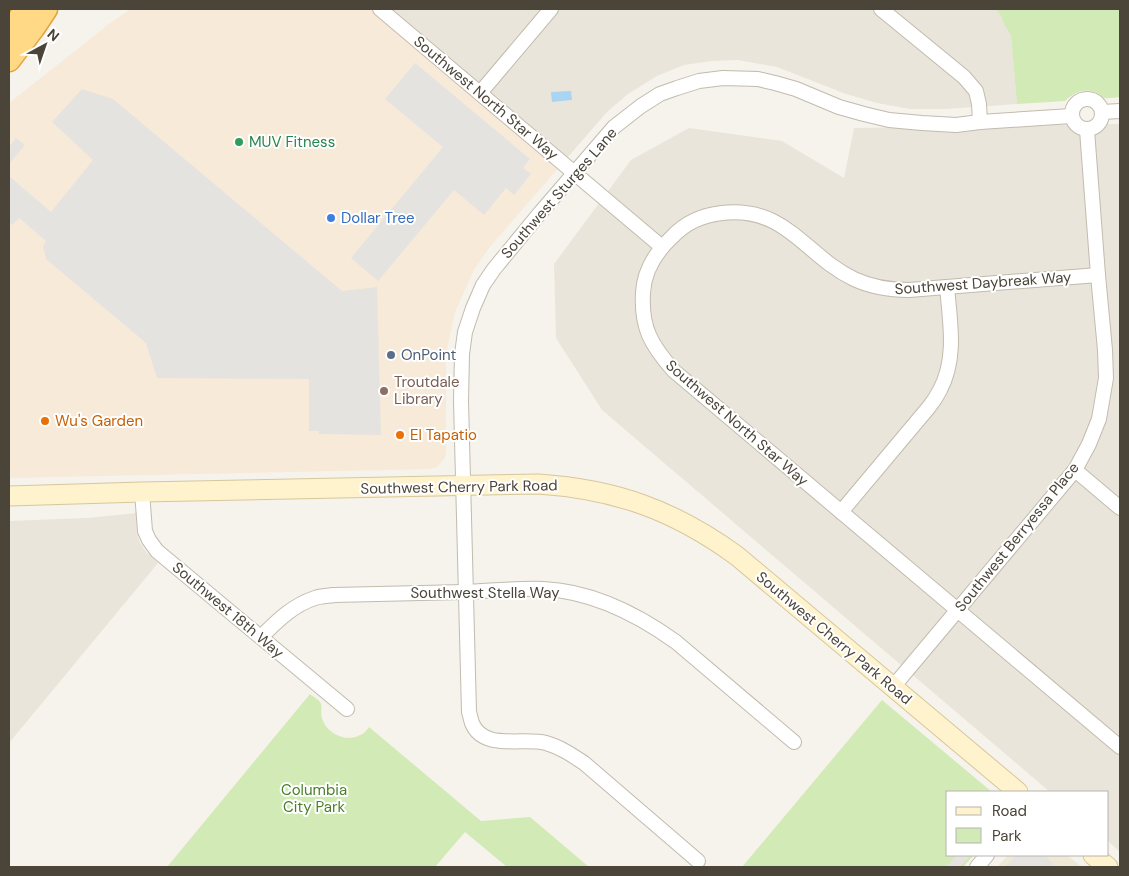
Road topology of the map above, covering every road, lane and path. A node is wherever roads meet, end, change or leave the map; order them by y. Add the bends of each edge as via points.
1 (46, 9) edge
2 (380, 9) edge
3 (551, 9) edge
4 (881, 9) edge
5 (25, 15) edge
6 (9, 33) edge
7 (9, 60) edge
8 (480, 93) junction
9 (1120, 111) edge
10 (1102, 112) junction
11 (1071, 116) junction
12 (980, 122) junction
13 (1087, 130) junction
14 (574, 173) junction
15 (662, 247) junction
16 (1098, 275) junction
17 (947, 287) junction
18 (1075, 470) junction
19 (464, 485) junction
20 (142, 492) junction
21 (9, 496) edge
22 (1120, 508) edge
23 (841, 512) junction
24 (465, 592) junction
25 (957, 610) junction
26 (261, 637) junction
27 (893, 687) junction
28 (348, 709) dead end
29 (794, 742) dead end
30 (1120, 748) edge
31 (1017, 791) edge
32 (987, 856) edge
33 (1094, 856) edge
34 (698, 861) dead end
35 (977, 867) edge
36 (1108, 867) edge

1 - 5 highway
2 - 8 street, Southwest North Star Way
3 - 8 street
4 - 12 street via 976,91
5 - 6 highway
5 - 7 highway
8 - 14 street, Southwest North Star Way
9 - 10 street
10 - 11 street via 1096,102 1084,99 1075,104
10 - 13 street via 1100,123
11 - 12 street, Southwest Sturges Lane
11 - 13 street via 1074,123
12 - 14 street, Southwest Sturges Lane via 956,125 889,120 758,79 699,81 660,94 641,106 614,127
13 - 16 street, Southwest Berryessa Place
14 - 15 street, Southwest North Star Way
14 - 19 street, Southwest Sturges Lane via 494,269 473,308 462,354
15 - 17 street, Southwest Daybreak Way via 676,232 702,217 732,212 753,214 782,225 854,280 893,290
15 - 23 street, Southwest North Star Way via 646,275 642,305 644,322 662,358
16 - 17 street, Southwest Daybreak Way
16 - 18 street, Southwest Berryessa Place via 1106,378 1098,419
17 - 23 street via 952,337 950,359 940,390
18 - 22 street
18 - 25 street, Southwest Berryessa Place
19 - 20 main road, Southwest Cherry Park Road
19 - 24 street, Southwest Sturges Lane
19 - 27 main road, Southwest Cherry Park Road via 538,484 583,488 644,505 679,520 736,556
20 - 21 main road, Southwest Cherry Park Road
20 - 26 street, Southwest 18th Way via 145,531 156,551
23 - 25 street, Southwest North Star Way
24 - 26 street, Southwest Stella Way via 317,597 289,611
24 - 29 street, Southwest Stella Way via 545,589 593,598 620,608 676,642
24 - 34 street, Southwest Sturges Lane via 469,712 479,733 490,740 545,743 562,749 584,763
25 - 27 street, Southwest Berryessa Place
25 - 30 street, Southwest North Star Way
26 - 28 street, Southwest 18th Way
27 - 31 main road, Southwest Cherry Park Road
32 - 35 street
33 - 36 main road

